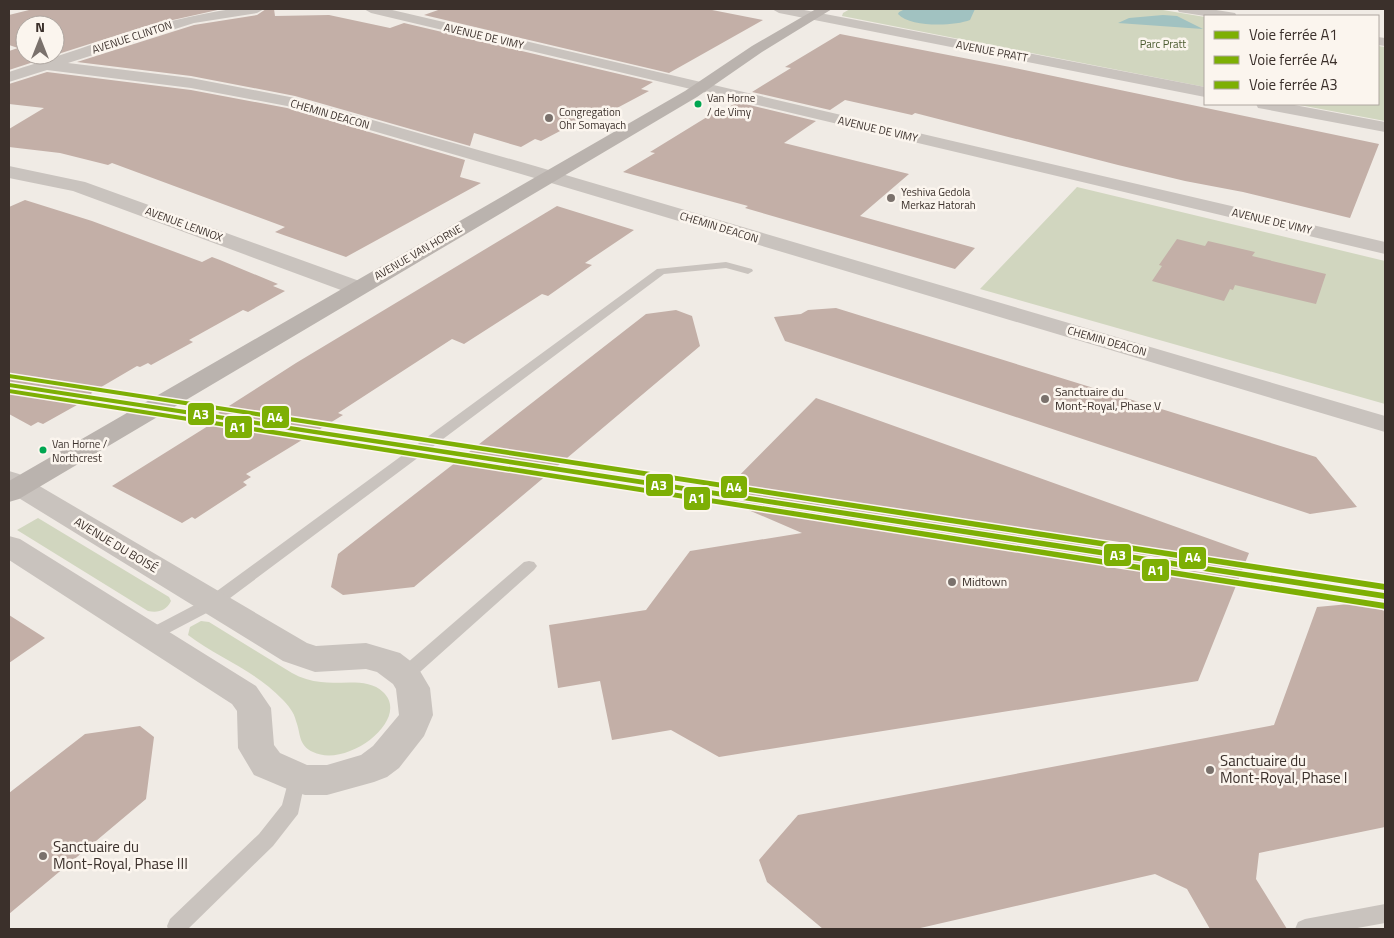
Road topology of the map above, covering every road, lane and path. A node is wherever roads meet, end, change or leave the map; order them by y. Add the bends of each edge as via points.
1 (257, 9) edge
2 (370, 9) edge
3 (779, 9) edge
4 (1184, 9) edge
5 (819, 12) edge
6 (1223, 15) edge
7 (65, 58) edge
8 (44, 65) joint
9 (9, 77) edge
10 (700, 87) junction
11 (1204, 92) edge
12 (1269, 105) edge
13 (1385, 127) edge
14 (9, 172) edge
15 (550, 176) junction
16 (1385, 248) edge
17 (748, 271) dead end
18 (357, 288) junction
19 (1385, 424) edge
20 (12, 487) edge
21 (9, 546) edge
22 (529, 566) dead end
23 (212, 603) junction
24 (151, 635) junction
25 (405, 675) junction
26 (297, 776) junction
27 (1385, 913) edge
28 (177, 926) dead end
29 (1306, 929) edge

1 - 7 street, AVENUE CLINTON via 192,19
2 - 10 street, AVENUE DE VIMY
3 - 5 street, AVENUE PRATT
4 - 6 street
5 - 10 main road, AVENUE VAN HORNE
5 - 11 street, AVENUE PRATT
8 - 9 street, AVENUE CLINTON
8 - 15 street, CHEMIN DEACON via 191,83 271,98
10 - 15 main road, AVENUE VAN HORNE
10 - 16 street, AVENUE DE VIMY
12 - 13 street
14 - 18 street, AVENUE LENNOX via 78,186
15 - 18 main road, AVENUE VAN HORNE
15 - 19 street, CHEMIN DEACON
17 - 23 lane via 726,265 660,271
18 - 20 main road, AVENUE VAN HORNE
20 - 23 street, AVENUE DU BOISÉ
21 - 24 street
22 - 25 lane
23 - 24 lane
23 - 25 street, AVENUE DU BOISÉ via 295,652 315,659 366,656 388,662
24 - 26 street via 244,695 254,708 256,748 267,764
25 - 26 street via 413,688 416,715 405,735 386,757 374,766 349,776 305,780
26 - 28 lane via 291,808 266,840
27 - 29 lane

